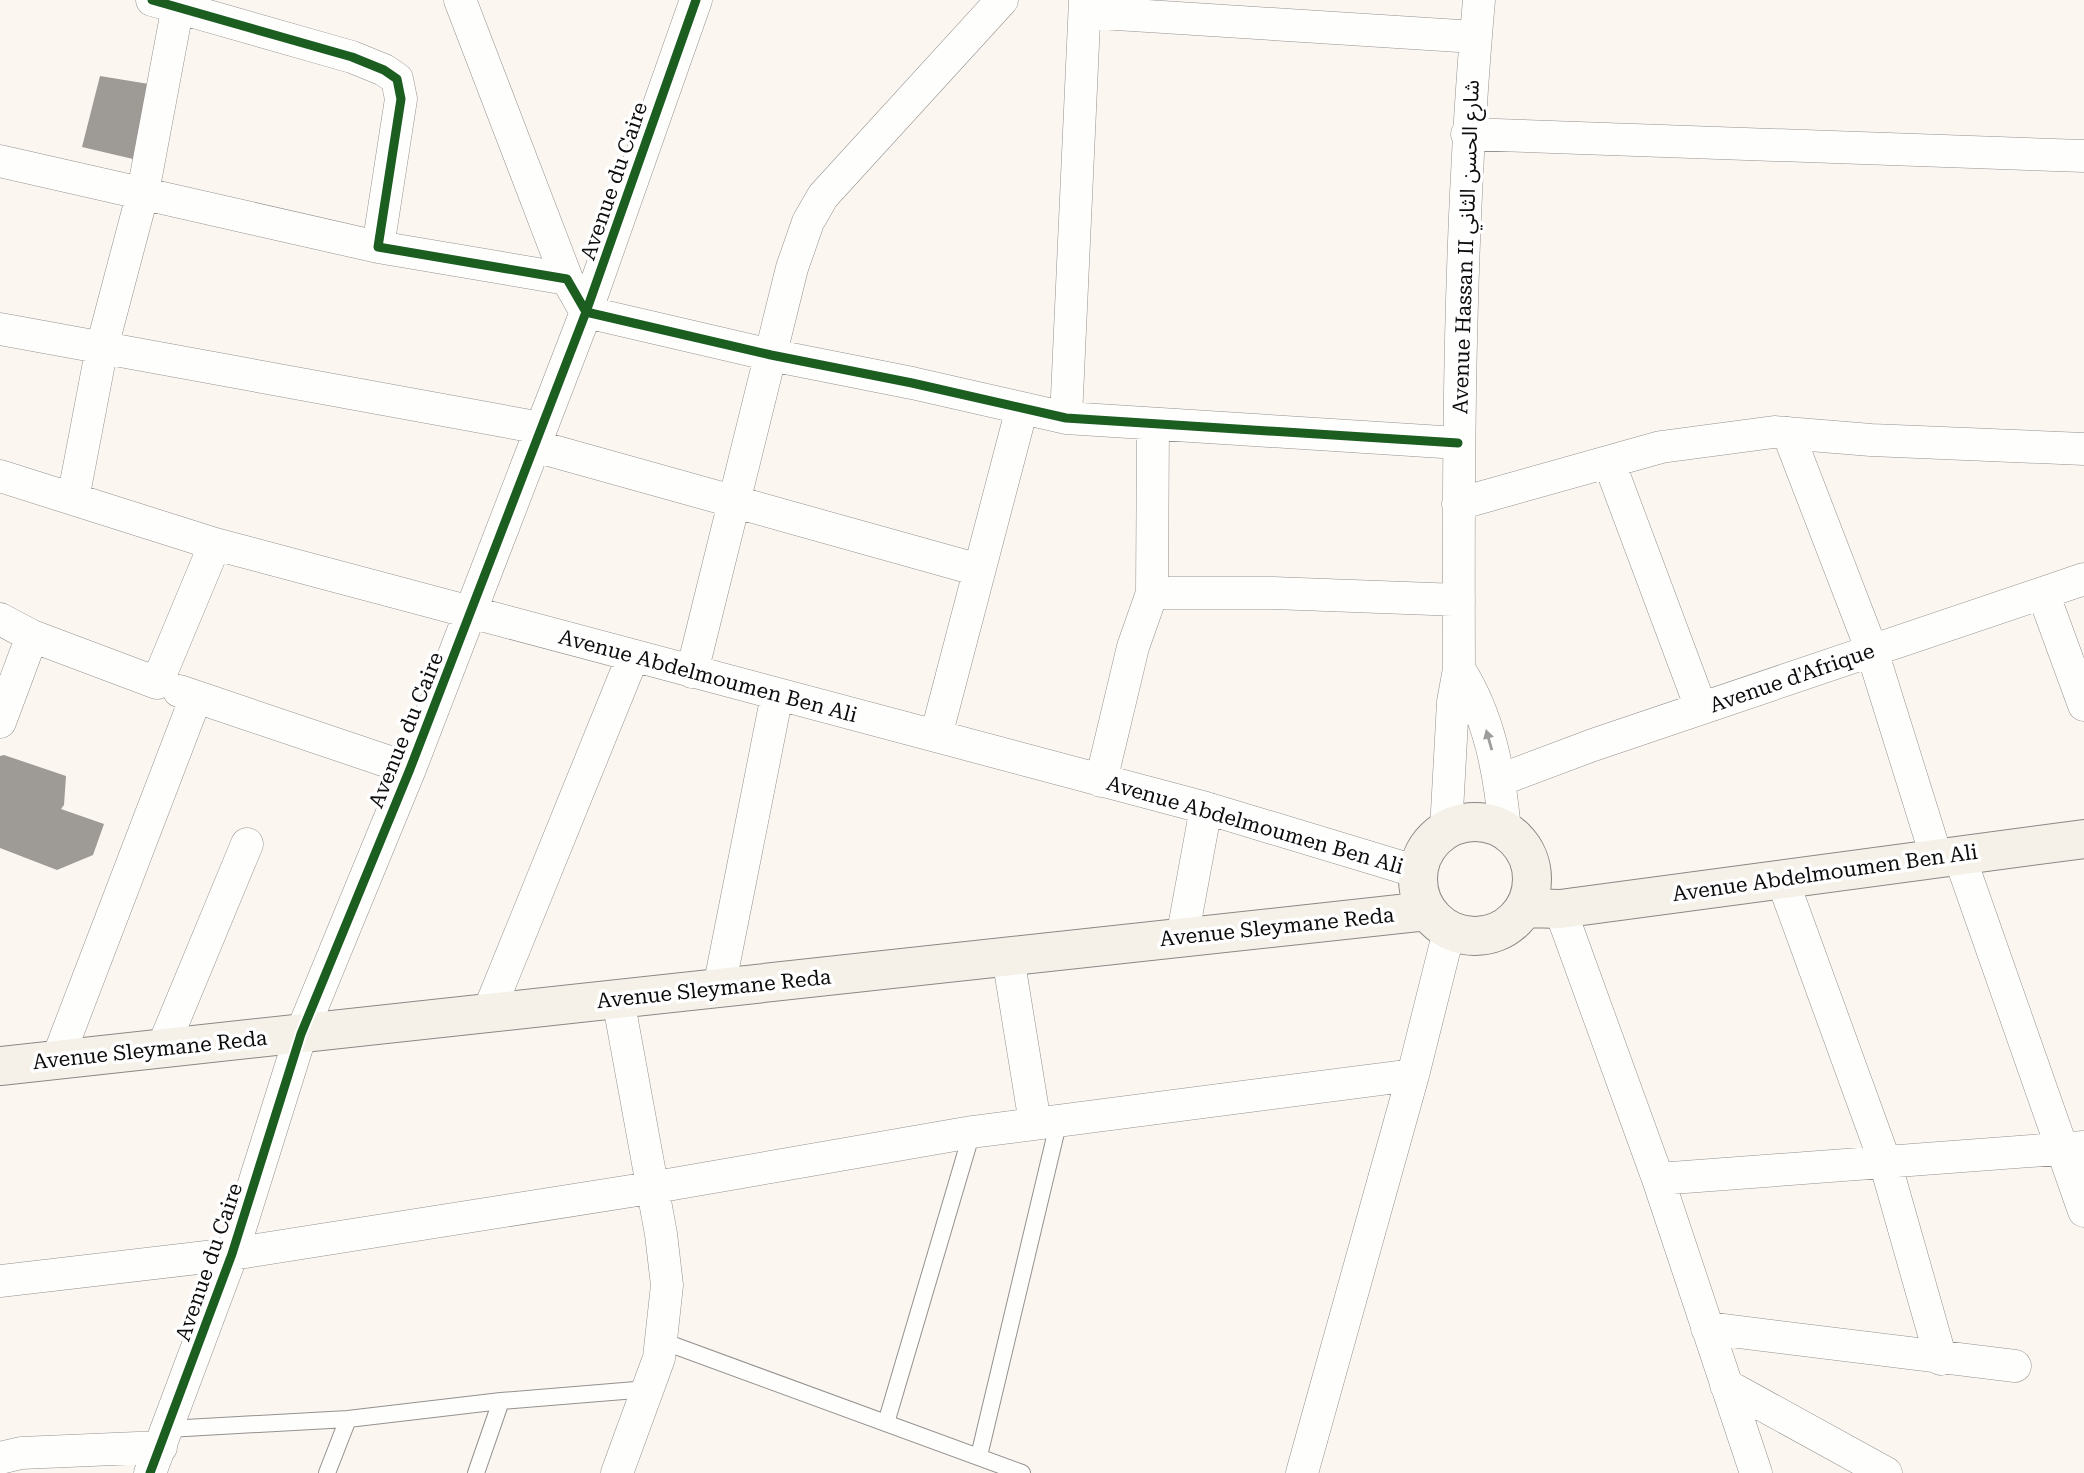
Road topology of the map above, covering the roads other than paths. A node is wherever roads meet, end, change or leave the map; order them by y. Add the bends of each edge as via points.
1 (460, 0) edge
2 (696, 0) edge
3 (1002, 0) edge
4 (1479, 0) edge
5 (169, 2) edge
6 (1085, 6) edge
7 (1475, 37) junction
8 (1467, 134) junction
9 (2084, 156) edge
10 (0, 161) edge
11 (143, 192) junction
12 (378, 247) junction
13 (567, 279) junction
14 (586, 312) junction
15 (0, 329) edge
16 (102, 347) junction
17 (771, 355) junction
18 (1022, 408) junction
19 (1066, 418) junction
20 (1153, 424) junction
21 (1788, 433) junction
22 (538, 437) junction
23 (1458, 443) junction
24 (2084, 449) edge
25 (1609, 461) junction
26 (0, 476) edge
27 (73, 499) junction
28 (735, 502) junction
29 (1458, 504) junction
30 (215, 544) junction
31 (979, 570) junction
32 (2084, 579) edge
33 (1152, 593) junction
34 (2043, 593) junction
35 (1458, 600) junction
36 (471, 614) junction
37 (0, 619) edge
38 (32, 636) junction
39 (1872, 651) junction
40 (633, 656) junction
41 (1459, 670) junction
42 (692, 672) junction
43 (157, 683) junction
44 (777, 695) junction
45 (196, 697) junction
46 (2084, 705) edge
47 (1701, 708) junction
48 (0, 722) edge
49 (936, 736) junction
50 (410, 769) junction
51 (1101, 780) junction
52 (1500, 780) junction
53 (1206, 808) junction
54 (1446, 830) junction
55 (1506, 831) junction
56 (2084, 839) edge
57 (247, 844) dead end
58 (1948, 857) junction
59 (1418, 872) junction
60 (1782, 879) junction
61 (1542, 908) junction
62 (1438, 921) junction
63 (1182, 938) junction
64 (1008, 957) junction
65 (719, 988) junction
66 (618, 999) junction
67 (488, 1013) junction
68 (301, 1034) junction
69 (162, 1049) junction
70 (57, 1060) junction
71 (0, 1066) edge
72 (1413, 1075) junction
73 (1047, 1122) junction
74 (972, 1132) junction
75 (2074, 1148) edge
76 (1885, 1162) junction
77 (1658, 1179) junction
78 (650, 1188) junction
79 (2084, 1211) edge
80 (232, 1254) junction
81 (0, 1281) edge
82 (1707, 1328) junction
83 (662, 1341) junction
84 (1941, 1359) junction
85 (2015, 1366) dead end
86 (1726, 1385) junction
87 (648, 1389) junction
88 (501, 1401) junction
89 (348, 1419) junction
90 (886, 1423) junction
91 (160, 1450) edge
92 (979, 1456) junction
93 (0, 1458) edge
94 (327, 1473) edge
95 (476, 1473) edge
96 (617, 1473) edge
97 (1022, 1473) edge
98 (1302, 1473) edge
99 (1756, 1473) edge
100 (1886, 1473) edge

1 - 13 street
2 - 14 street, Avenue du Caire
3 - 17 street via 823,196 792,268
4 - 7 street, Avenue Hassan II شارع الحسن الثاني
5 - 11 street
5 - 12 street via 352,57 397,79 401,99
6 - 7 street
6 - 19 street
7 - 8 street, Avenue Hassan II شارع الحسن الثاني
8 - 9 street
8 - 23 street, Avenue Hassan II شارع الحسن الثاني
10 - 11 street
11 - 12 street
11 - 16 street
12 - 13 street
13 - 14 street
14 - 17 street
14 - 22 street, Avenue du Caire
15 - 16 street
16 - 22 street
16 - 27 street
17 - 18 street
17 - 28 street
18 - 19 street
18 - 31 street
19 - 20 street
20 - 23 street
20 - 33 street
21 - 24 street
21 - 25 street via 1734,435
21 - 39 street
22 - 28 street
22 - 36 street, Avenue du Caire
23 - 29 street, Avenue Hassan II شارع الحسن الثاني
25 - 29 street
25 - 47 street
26 - 27 street, Avenue Abdelmoumen Ben Ali
27 - 30 street, Avenue Abdelmoumen Ben Ali
28 - 31 street
28 - 42 street
29 - 35 street, Avenue Hassan II شارع الحسن الثاني
30 - 36 street, Avenue Abdelmoumen Ben Ali
30 - 43 street
31 - 49 street
32 - 34 street, Avenue d'Afrique
33 - 35 street
33 - 51 street via 1133,647
34 - 39 street, Avenue d'Afrique
34 - 46 street
35 - 41 street, Avenue Hassan II شارع الحسن الثاني
36 - 40 street, Avenue Abdelmoumen Ben Ali
36 - 50 street, Avenue du Caire
37 - 38 street
38 - 43 street
38 - 48 street
39 - 47 street, Avenue d'Afrique
39 - 58 street
40 - 42 street, Avenue Abdelmoumen Ben Ali
40 - 67 street
52 -> 41 street via 1476,699
41 - 54 street, Avenue Hassan II شارع الحسن الثاني via 1452,702
42 - 44 street, Avenue Abdelmoumen Ben Ali
43 - 45 street
44 - 49 street, Avenue Abdelmoumen Ben Ali
44 - 65 street
45 - 50 street
45 - 70 street
47 - 52 street, Avenue d'Afrique
49 - 51 street, Avenue Abdelmoumen Ben Ali
50 - 68 street, Avenue du Caire
51 - 53 street, Avenue Abdelmoumen Ben Ali
52 - 55 street
53 - 59 street, Avenue Abdelmoumen Ben Ali
53 - 63 street
54 - 55 street via 1476,822
54 - 59 street, Avenue Abdelmoumen Ben Ali via 1432,840
55 - 61 street via 1525,852
56 - 58 street, Avenue Abdelmoumen Ben Ali
57 - 69 street
58 - 60 street, Avenue Abdelmoumen Ben Ali
58 - 75 street
59 - 62 street, Avenue Abdelmoumen Ben Ali via 1421,899
60 - 61 street, Avenue Abdelmoumen Ben Ali
60 - 76 street
61 - 62 street via 1491,934 1462,935
61 - 77 street
62 - 63 street, Avenue Sleymane Reda
62 - 72 street
63 - 64 street, Avenue Sleymane Reda
64 - 65 street, Avenue Sleymane Reda
64 - 73 street
65 - 66 street, Avenue Sleymane Reda
66 - 67 street, Avenue Sleymane Reda
66 - 78 street
67 - 68 street, Avenue Sleymane Reda
68 - 69 street, Avenue Sleymane Reda
68 - 80 street, Avenue du Caire
69 - 70 street, Avenue Sleymane Reda
70 - 71 street, Avenue Sleymane Reda
72 - 73 street
72 - 98 street
73 - 74 street
73 - 92 lane
74 - 78 street
74 - 90 lane
75 - 76 street
75 - 79 street
76 - 77 street
76 - 84 street
77 - 82 street
78 - 80 street
78 - 83 street via 667,1285
80 - 81 street
80 - 91 street, Avenue du Caire
82 - 84 street
82 - 86 street
83 - 87 street
83 - 90 lane
84 - 85 street
86 - 99 street
86 - 100 street
87 - 88 lane
87 - 96 street
88 - 89 lane
88 - 95 lane
89 - 91 lane
89 - 94 lane
90 - 92 lane
91 - 93 street via 21,1453
92 - 97 lane

